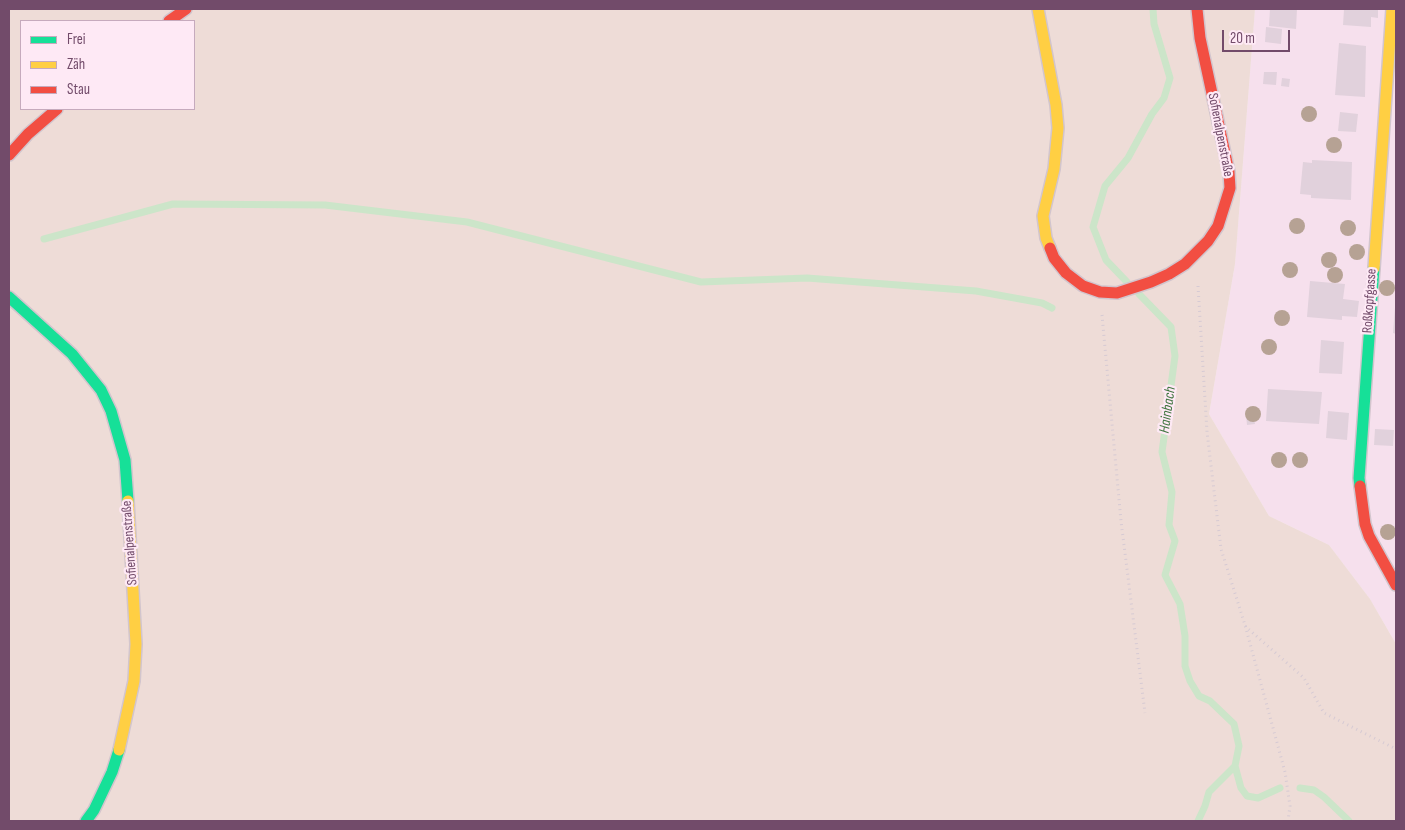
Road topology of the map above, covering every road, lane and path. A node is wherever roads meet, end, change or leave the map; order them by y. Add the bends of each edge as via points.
1 (186, 9) edge
2 (1038, 9) edge
3 (1197, 9) edge
4 (1392, 9) edge
5 (170, 20) edge
6 (56, 110) edge
7 (9, 155) edge
8 (1197, 253) junction
9 (1100, 292) junction
10 (9, 297) edge
11 (1396, 585) edge
12 (1245, 625) junction
13 (1145, 713) dead end
14 (1396, 749) edge
15 (86, 821) edge
16 (1288, 821) edge

1 - 5 street
2 - 9 street, Sofienalpenstraße via 1058,128 1054,169 1043,216 1046,238 1054,258 1066,274 1083,286
3 - 8 street, Sofienalpenstraße via 1200,38 1230,172 1230,188 1218,226
4 - 11 street, Roßkopfgasse via 1359,478 1369,536
6 - 7 street
8 - 9 street, Sofienalpenstraße via 1169,274 1151,282 1117,293
8 - 12 path via 1207,432 1221,550
9 - 13 path via 1121,520
10 - 15 street, Sofienalpenstraße via 72,354 101,390 111,411 124,460 135,607 134,681 112,772
12 - 14 path via 1304,678 1324,713
12 - 16 path via 1285,772 1290,806

